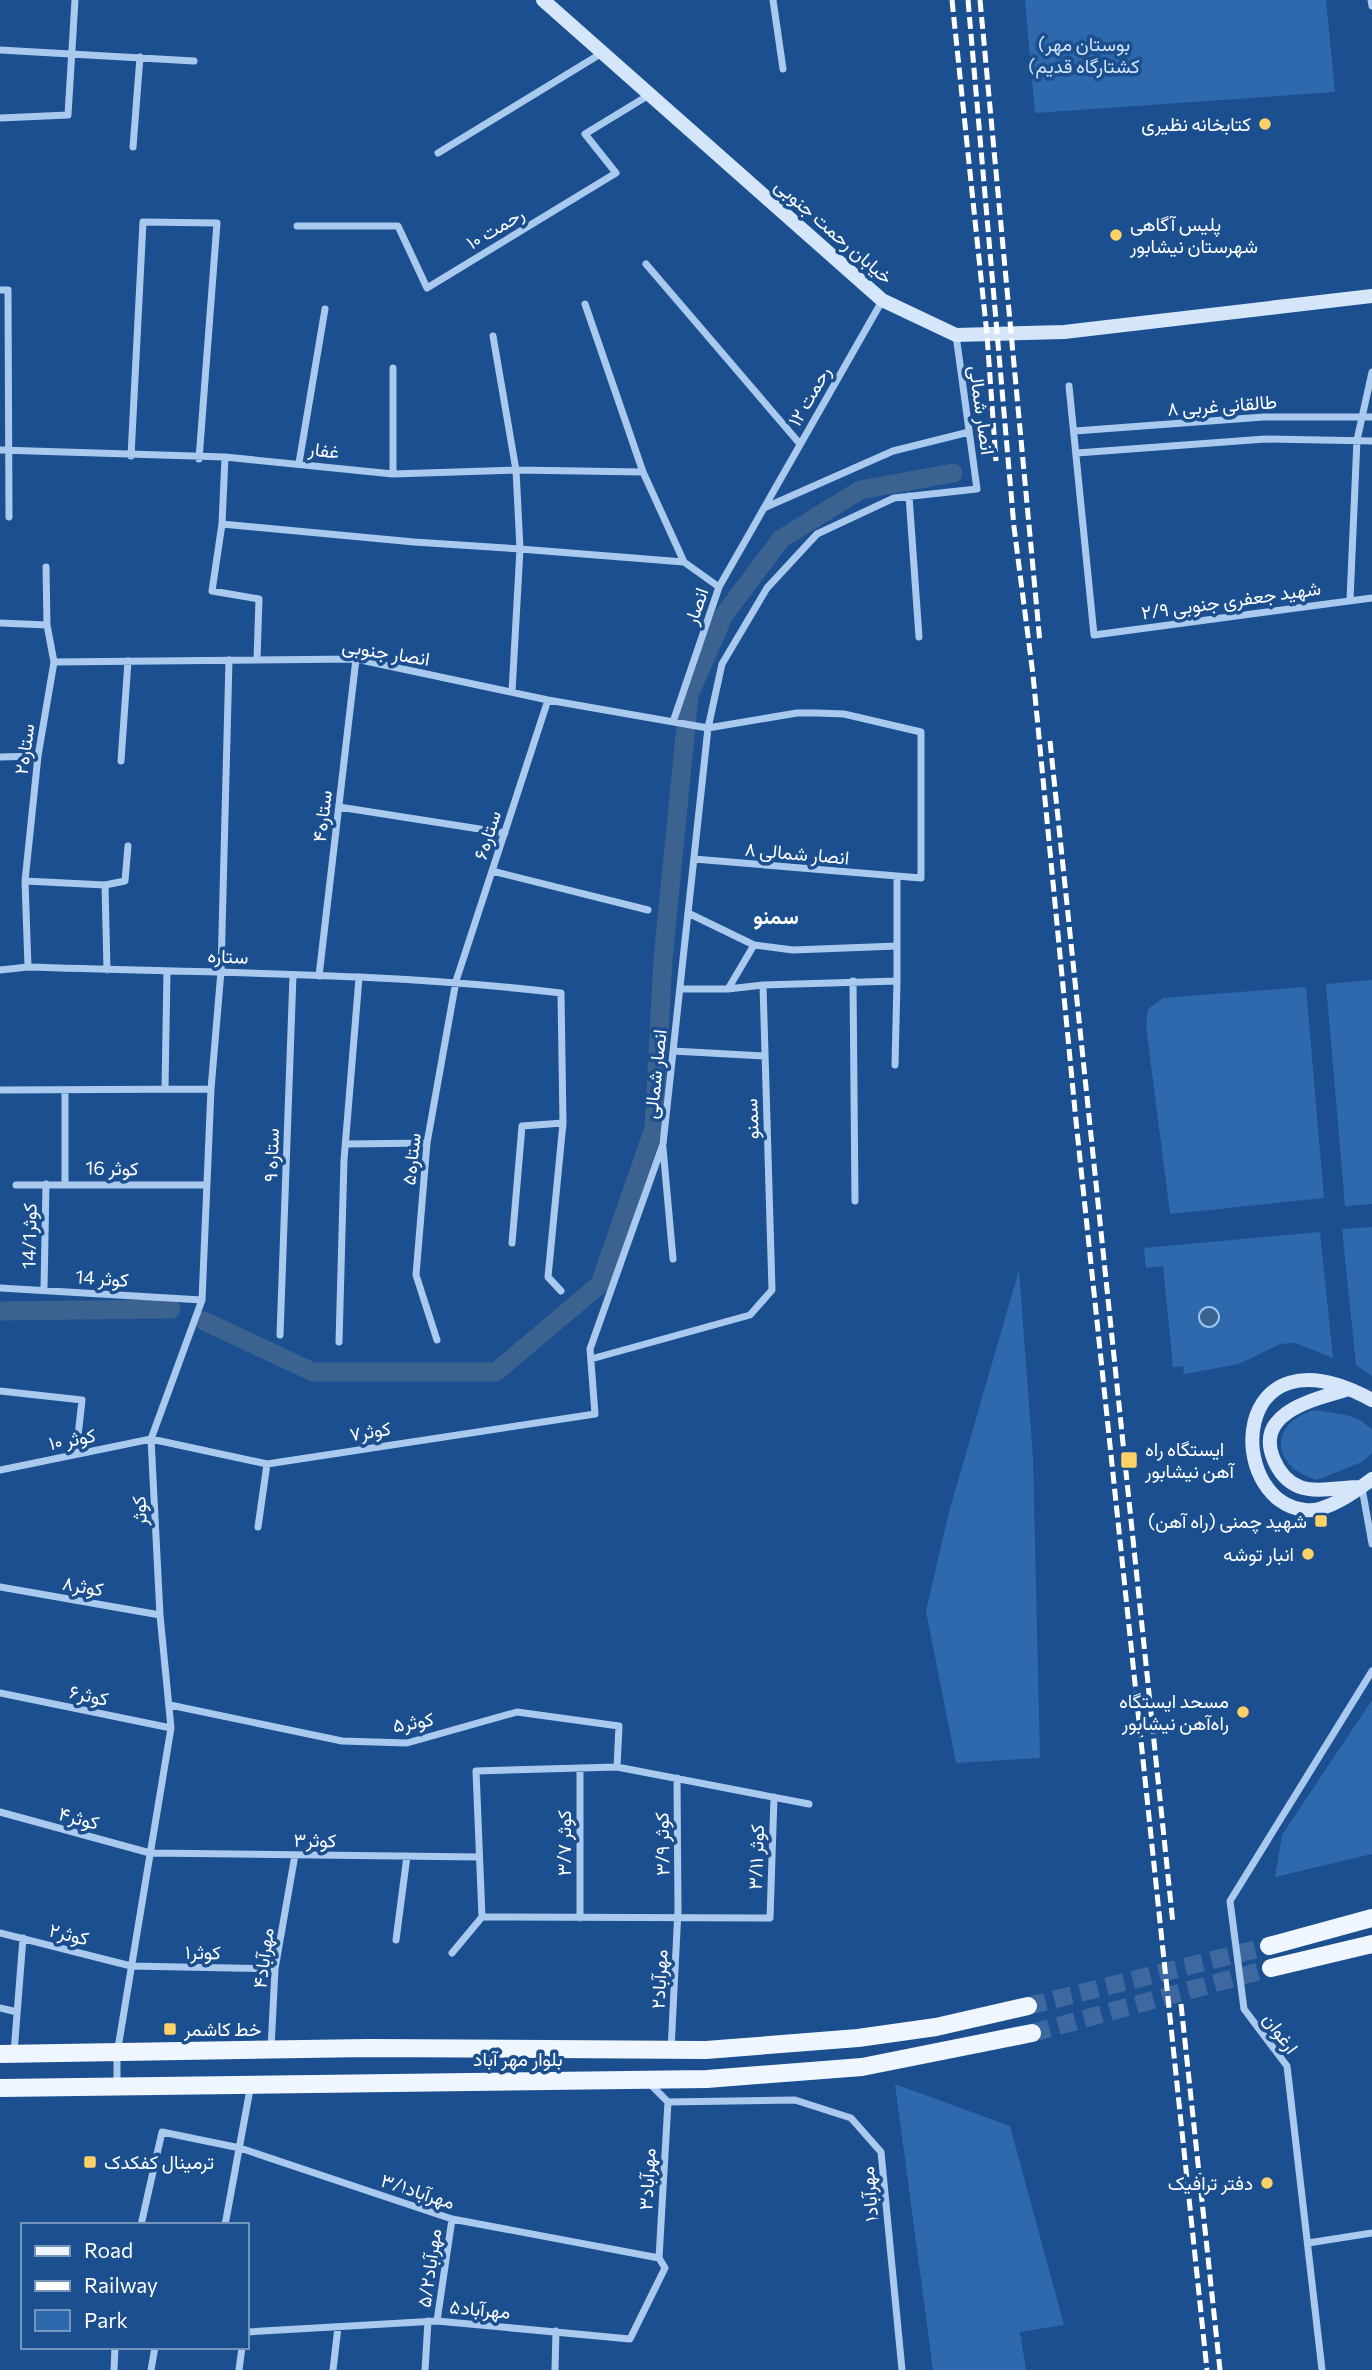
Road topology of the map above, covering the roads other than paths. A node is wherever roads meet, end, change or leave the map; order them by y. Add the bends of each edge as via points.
1 (75, 0) edge
2 (543, 0) edge
3 (773, 0) edge
4 (1371, 0) edge
5 (1372, 6) edge
6 (0, 50) edge
7 (72, 52) junction
8 (603, 53) junction
9 (140, 57) junction
10 (194, 61) dead end
11 (783, 69) dead end
12 (650, 94) junction
13 (0, 118) edge
14 (133, 147) dead end
15 (438, 153) dead end
16 (297, 226) dead end
17 (646, 264) dead end
18 (0, 290) edge
19 (1372, 296) edge
20 (882, 300) junction
21 (585, 304) dead end
22 (325, 309) dead end
23 (956, 335) junction
24 (493, 336) dead end
25 (393, 368) dead end
26 (1372, 372) edge
27 (1069, 386) dead end
28 (1368, 416) edge
29 (1075, 431) junction
30 (969, 432) junction
31 (1357, 440) junction
32 (1372, 441) edge
33 (800, 444) junction
34 (4, 450) edge
35 (1077, 453) junction
36 (131, 456) junction
37 (225, 457) junction
38 (199, 459) junction
39 (299, 463) junction
40 (516, 470) junction
41 (643, 472) junction
42 (393, 474) junction
43 (909, 496) junction
44 (764, 509) junction
45 (9, 517) dead end
46 (222, 524) junction
47 (520, 549) junction
48 (684, 562) junction
49 (46, 567) dead end
50 (719, 587) junction
51 (1372, 597) edge
52 (1350, 600) junction
53 (0, 623) edge
54 (47, 625) junction
55 (919, 637) dead end
56 (356, 659) junction
57 (229, 660) junction
58 (257, 660) junction
59 (128, 661) junction
60 (54, 662) junction
61 (512, 692) junction
62 (548, 700) junction
63 (673, 722) junction
64 (708, 728) junction
65 (38, 756) junction
66 (0, 757) edge
67 (121, 761) dead end
68 (339, 807) junction
69 (505, 833) junction
70 (128, 846) dead end
71 (694, 859) junction
72 (492, 871) junction
73 (898, 877) junction
74 (25, 881) junction
75 (104, 885) junction
76 (648, 910) dead end
77 (688, 913) junction
78 (754, 946) junction
79 (897, 946) junction
80 (28, 967) junction
81 (0, 970) edge
82 (107, 970) junction
83 (167, 971) junction
84 (221, 971) junction
85 (293, 975) junction
86 (318, 976) junction
87 (359, 978) junction
88 (456, 981) junction
89 (853, 981) junction
90 (897, 981) junction
91 (763, 985) junction
92 (680, 989) junction
93 (728, 989) junction
94 (673, 1051) junction
95 (765, 1056) junction
96 (895, 1065) dead end
97 (165, 1089) junction
98 (211, 1089) junction
99 (0, 1090) edge
100 (65, 1090) junction
101 (563, 1123) junction
102 (427, 1143) junction
103 (345, 1144) junction
104 (663, 1144) junction
105 (65, 1183) junction
106 (46, 1184) junction
107 (16, 1185) dead end
108 (207, 1185) junction
109 (855, 1201) dead end
110 (512, 1243) dead end
111 (673, 1259) dead end
112 (0, 1288) edge
113 (44, 1289) junction
114 (561, 1291) dead end
115 (202, 1300) junction
116 (281, 1335) dead end
117 (436, 1339) dead end
118 (340, 1342) dead end
119 (591, 1360) junction
120 (1349, 1389) junction
121 (0, 1391) edge
122 (1372, 1399) edge
123 (595, 1414) joint
124 (151, 1439) junction
125 (76, 1454) junction
126 (267, 1464) junction
127 (0, 1470) edge
128 (1367, 1483) edge
129 (258, 1527) dead end
130 (1372, 1544) edge
131 (0, 1587) edge
132 (160, 1615) junction
133 (1372, 1671) edge
134 (0, 1693) edge
135 (170, 1705) junction
136 (171, 1728) junction
137 (618, 1767) junction
138 (580, 1768) junction
139 (677, 1778) junction
140 (774, 1797) junction
141 (808, 1804) dead end
142 (0, 1812) edge
143 (150, 1853) junction
144 (295, 1855) junction
145 (407, 1856) junction
146 (479, 1857) junction
147 (678, 1914) junction
148 (482, 1917) junction
149 (580, 1918) junction
150 (1372, 1918) edge
151 (0, 1933) edge
152 (23, 1938) junction
153 (396, 1940) dead end
154 (1372, 1944) edge
155 (1269, 1946) tunnel mouth
156 (452, 1953) dead end
157 (131, 1966) junction
158 (1271, 1968) tunnel mouth
159 (275, 1969) junction
160 (1028, 2006) tunnel mouth
161 (0, 2008) edge
162 (17, 2012) junction
163 (1032, 2032) tunnel mouth
164 (271, 2049) junction
165 (671, 2050) junction
166 (7, 2054) edge
167 (117, 2054) junction
168 (644, 2079) junction
169 (251, 2083) junction
170 (117, 2088) junction
171 (6, 2090) edge
172 (668, 2102) junction
173 (240, 2148) junction
174 (452, 2219) junction
175 (141, 2223) edge
176 (225, 2223) edge
177 (1372, 2233) edge
178 (1308, 2244) junction
179 (659, 2258) junction
180 (428, 2321) junction
181 (437, 2321) junction
182 (338, 2327) junction
183 (248, 2332) edge
184 (556, 2332) junction
185 (115, 2349) edge
186 (155, 2349) edge
187 (242, 2349) edge
188 (114, 2370) edge
189 (152, 2370) edge
190 (239, 2370) edge
191 (334, 2370) edge
192 (425, 2370) edge
193 (555, 2370) edge
194 (902, 2370) edge
195 (1322, 2370) edge

1 - 7 street
2 - 8 street, خیابان رحمت جنوبی
3 - 11 street
4 - 5 street
6 - 7 street
7 - 9 street
7 - 13 street via 68,115
8 - 12 street, خیابان رحمت جنوبی
8 - 15 street
9 - 10 street
9 - 14 street
12 - 16 street, رحمت ۱۰ via 585,134 616,173 427,288 398,226
12 - 20 street, خیابان رحمت جنوبی
17 - 33 street
18 - 34 street via 8,290
19 - 23 street, خیابان رحمت جنوبی via 1065,332
20 - 23 street, خیابان رحمت جنوبی
20 - 33 street, رحمت ۱۲
21 - 41 street
22 - 39 street
23 - 30 street, انصار شمالی
24 - 40 street
25 - 42 street
26 - 28 street
27 - 29 street
28 - 29 street, طالقانی غربی ۸ via 1264,416
28 - 31 street
29 - 35 street
30 - 43 street, انصار شمالی via 977,489
30 - 44 street via 893,451
31 - 32 street, طالقانی غربی ۸
31 - 35 street, طالقانی غربی ۸ via 1265,439
31 - 52 street
33 - 44 street, رحمت ۱۲
34 - 36 street, غفار
34 - 45 street
35 - 52 street, شهید جعفری جنوبی ۲/۹ via 1094,635
36 - 38 street, غفار
36 - 38 street via 144,222 217,223
37 - 38 street, غفار
37 - 39 street, غفار
37 - 46 street
39 - 42 street, غفار
40 - 41 street, غفار
40 - 42 street, غفار
40 - 47 street
41 - 48 street
43 - 55 street
43 - 64 street, انصار شمالی via 894,498 817,534 767,587 722,664
44 - 50 street, انصار
46 - 47 street
46 - 58 street via 212,591 259,598
47 - 48 street
47 - 61 street
48 - 50 street
49 - 54 street
50 - 63 street, انصار
51 - 52 street, شهید جعفری جنوبی ۲/۹
53 - 54 street
54 - 60 street
56 - 58 street, انصار جنوبی
56 - 61 street, انصار جنوبی
56 - 68 street, ستاره۴
57 - 58 street, انصار جنوبی
57 - 59 street, انصار جنوبی
57 - 84 street, کوثر
59 - 60 street, انصار جنوبی
59 - 67 street
60 - 65 street, ستاره۲
61 - 62 street, انصار جنوبی
62 - 63 street, انصار جنوبی
62 - 69 street, ستاره۶
63 - 64 street, انصار جنوبی
64 - 71 street, انصار شمالی
64 - 73 street, انصار جنوبی via 818,713 844,714 921,733 921,878
65 - 66 street
65 - 74 street, ستاره۲
68 - 69 street
68 - 86 street, ستاره۴
69 - 72 street, ستاره۶
70 - 75 street via 125,881
71 - 73 street, انصار شمالی ۸
71 - 77 street, انصار شمالی
72 - 76 street
72 - 88 street, ستاره۶
73 - 79 street
74 - 75 street
74 - 80 street, ستاره۲
75 - 82 street
77 - 78 street
77 - 92 street, انصار شمالی
78 - 79 street via 793,950
78 - 93 street
79 - 90 street
80 - 81 street, ستاره
80 - 82 street, ستاره
82 - 83 street, ستاره
83 - 84 street, ستاره
83 - 97 street
84 - 85 street, ستاره
84 - 98 street, کوثر
85 - 86 street, ستاره
85 - 116 street, ستاره ۹
86 - 87 street, ستاره
87 - 88 street, ستاره
87 - 103 street
88 - 101 street, ستاره via 561,993
88 - 102 street, ستاره۵
89 - 90 street
89 - 91 street
89 - 109 street
90 - 96 street
91 - 93 street
91 - 95 street, سمنو
92 - 93 street
92 - 94 street, انصار شمالی
94 - 95 street
94 - 104 street, انصار شمالی
95 - 119 street, سمنو via 772,1290 750,1315
97 - 98 street
97 - 100 street
98 - 108 street, کوثر
99 - 100 street
100 - 105 street
101 - 110 street via 522,1126
101 - 114 street via 548,1278
102 - 103 street
102 - 117 street, ستاره۵ via 416,1275
103 - 118 street
104 - 111 street
104 - 119 street, انصار شمالی via 613,1279 590,1349
105 - 106 street, کوثر 16
105 - 108 street, کوثر 16
106 - 107 street, کوثر 16
106 - 113 street, کوثر14/1
108 - 115 street, کوثر
112 - 113 street, کوثر 14
113 - 115 street, کوثر 14
115 - 124 street, کوثر
119 - 123 street, انصار شمالی
120 - 122 street
120 - 128 street via 1300,1402 1285,1413 1270,1441 1272,1454 1284,1477 1301,1487
120 - 128 street via 1322,1380 1291,1380 1269,1394 1255,1414 1252,1442 1263,1483 1292,1507 1307,1511 1331,1504
121 - 125 street via 82,1400
123 - 126 street, کوثر۷
124 - 125 street, کوثر ۱۰
124 - 126 street, کوثر۷
124 - 132 street, کوثر
125 - 127 street, کوثر ۱۰
126 - 129 street
128 - 130 street
131 - 132 street, کوثر۸
132 - 135 street, کوثر
133 - 178 street, ارغوان via 1230,1901 1244,2009 1286,2066
134 - 136 street, کوثر۶
135 - 136 street, کوثر
135 - 137 street, کوثر۵ via 342,1741 407,1743 517,1712 619,1726
136 - 143 street, کوثر
137 - 138 street
137 - 139 street
138 - 146 street via 476,1771
138 - 149 street, کوثر ۳/۷
139 - 140 street
139 - 147 street, کوثر ۳/۹
140 - 141 street
140 - 147 street, کوثر ۳/۱۱ via 770,1918
142 - 143 street, کوثر۴
143 - 144 street, کوثر۳
143 - 157 street, کوثر
144 - 145 street, کوثر۳
144 - 159 street, مهرآباد۴
145 - 146 street, کوثر۳
145 - 153 street
146 - 148 street
147 - 149 street
147 - 165 street, مهرآباد۲
148 - 149 street
148 - 156 street
150 - 155 main road
151 - 152 street, کوثر۲
152 - 157 street, کوثر۲
152 - 162 street
154 - 158 main road
157 - 159 street, کوثر۱
157 - 167 street, کوثر
159 - 164 street, مهرآباد۴
160 - 165 main road, بلوار مهر آباد via 858,2038
161 - 162 street
162 - 166 street
163 - 168 main road, بلوار مهر آباد via 862,2067
164 - 165 main road, بلوار مهر آباد
164 - 167 main road, بلوار مهر آباد
166 - 167 main road, بلوار مهر آباد
167 - 170 street, کوثر
168 - 169 main road, بلوار مهر آباد
168 - 172 street
169 - 170 main road, بلوار مهر آباد
169 - 173 street
170 - 171 main road, بلوار مهر آباد
172 - 179 street, مهرآباد۳
172 - 194 street, مهرآباد۱ via 795,2100 851,2118 881,2152
173 - 174 street, مهرآباد۳/۱
173 - 175 street, مهرآباد۳/۱ via 162,2132
173 - 176 street
174 - 179 street, مهرآباد۳/۱
174 - 181 street, مهرآباد۵/۲
177 - 178 street
178 - 195 street, ارغوان
179 - 184 street, مهرآباد۵ via 665,2268 631,2339
180 - 181 street, مهرآباد۵
180 - 182 street, مهرآباد۵
180 - 192 street
181 - 184 street, مهرآباد۵
182 - 183 street, مهرآباد۵
182 - 191 street
184 - 193 street
185 - 188 street
186 - 189 street
187 - 190 street

